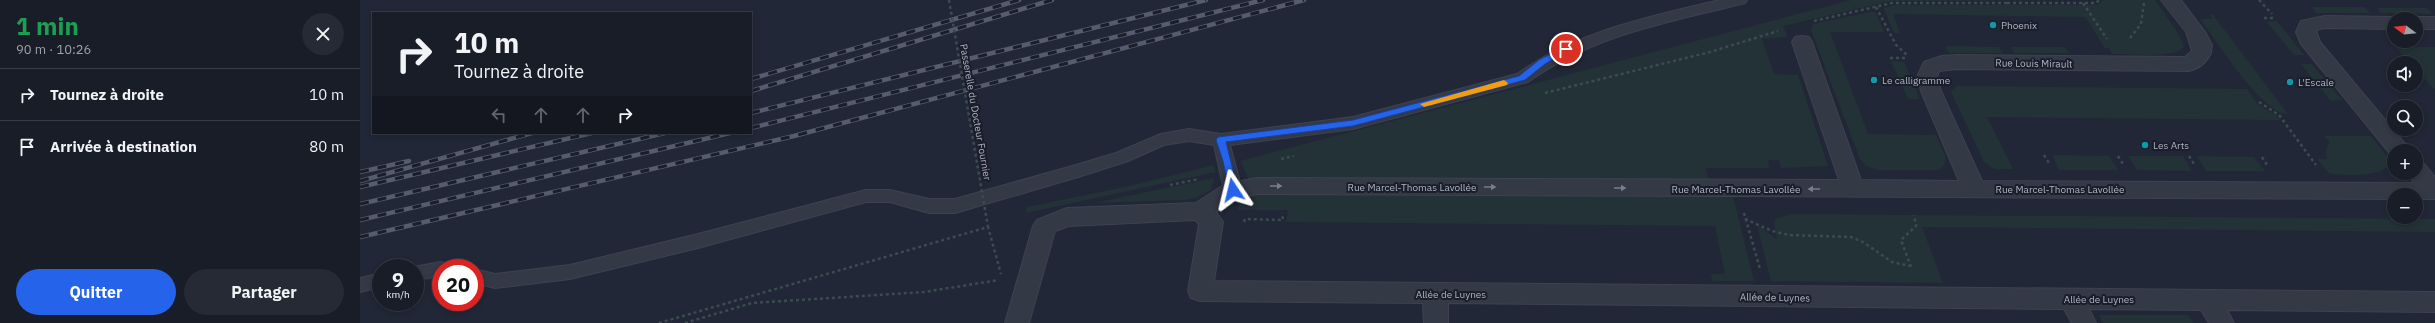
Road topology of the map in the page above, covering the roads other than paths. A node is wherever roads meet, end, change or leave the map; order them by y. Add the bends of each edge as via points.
1 (1740, 0) edge
2 (2170, 0) edge
3 (2387, 23) edge
4 (2423, 23) edge
5 (2435, 23) edge
6 (1802, 42) dead end
7 (1221, 140) junction
8 (2394, 144) edge
9 (2423, 178) edge
10 (1853, 189) junction
11 (1974, 189) junction
12 (1233, 190) junction
13 (2434, 191) edge
14 (1201, 211) junction
15 (484, 278) edge
16 (372, 282) edge
17 (360, 285) edge
18 (1435, 294) junction
19 (2072, 299) junction
20 (2208, 300) junction
21 (2435, 302) edge
22 (1017, 323) edge
23 (1436, 323) edge
24 (2084, 323) edge
25 (2222, 323) edge

1 - 7 lane via 1579,43 1542,62 1522,78 1353,123
2 - 11 street, Rue Louis Mirault via 2201,42 2202,51 2198,59 2189,64 1957,62 1931,67 1927,77 1931,91
3 - 8 street via 2321,23 2308,25 2306,32 2310,44
4 - 5 street
6 - 10 street
7 - 12 lane
7 - 15 lane via 1189,135 1161,140 1122,157 955,206 929,206 890,196 866,196 570,272 495,281
9 - 13 street
10 - 11 street, Rue Marcel-Thomas Lavollée
10 - 12 street, Rue Marcel-Thomas Lavollée via 1257,186
11 - 13 street, Rue Marcel-Thomas Lavollée
12 - 14 street, Rue Marcel-Thomas Lavollée
14 - 18 street, Allée de Luynes via 1211,222 1200,291
14 - 22 street via 1067,217 1045,226
16 - 17 lane
18 - 19 street, Allée de Luynes
18 - 23 street
19 - 20 street, Allée de Luynes
19 - 24 street
20 - 21 street, Allée de Luynes
20 - 25 street

